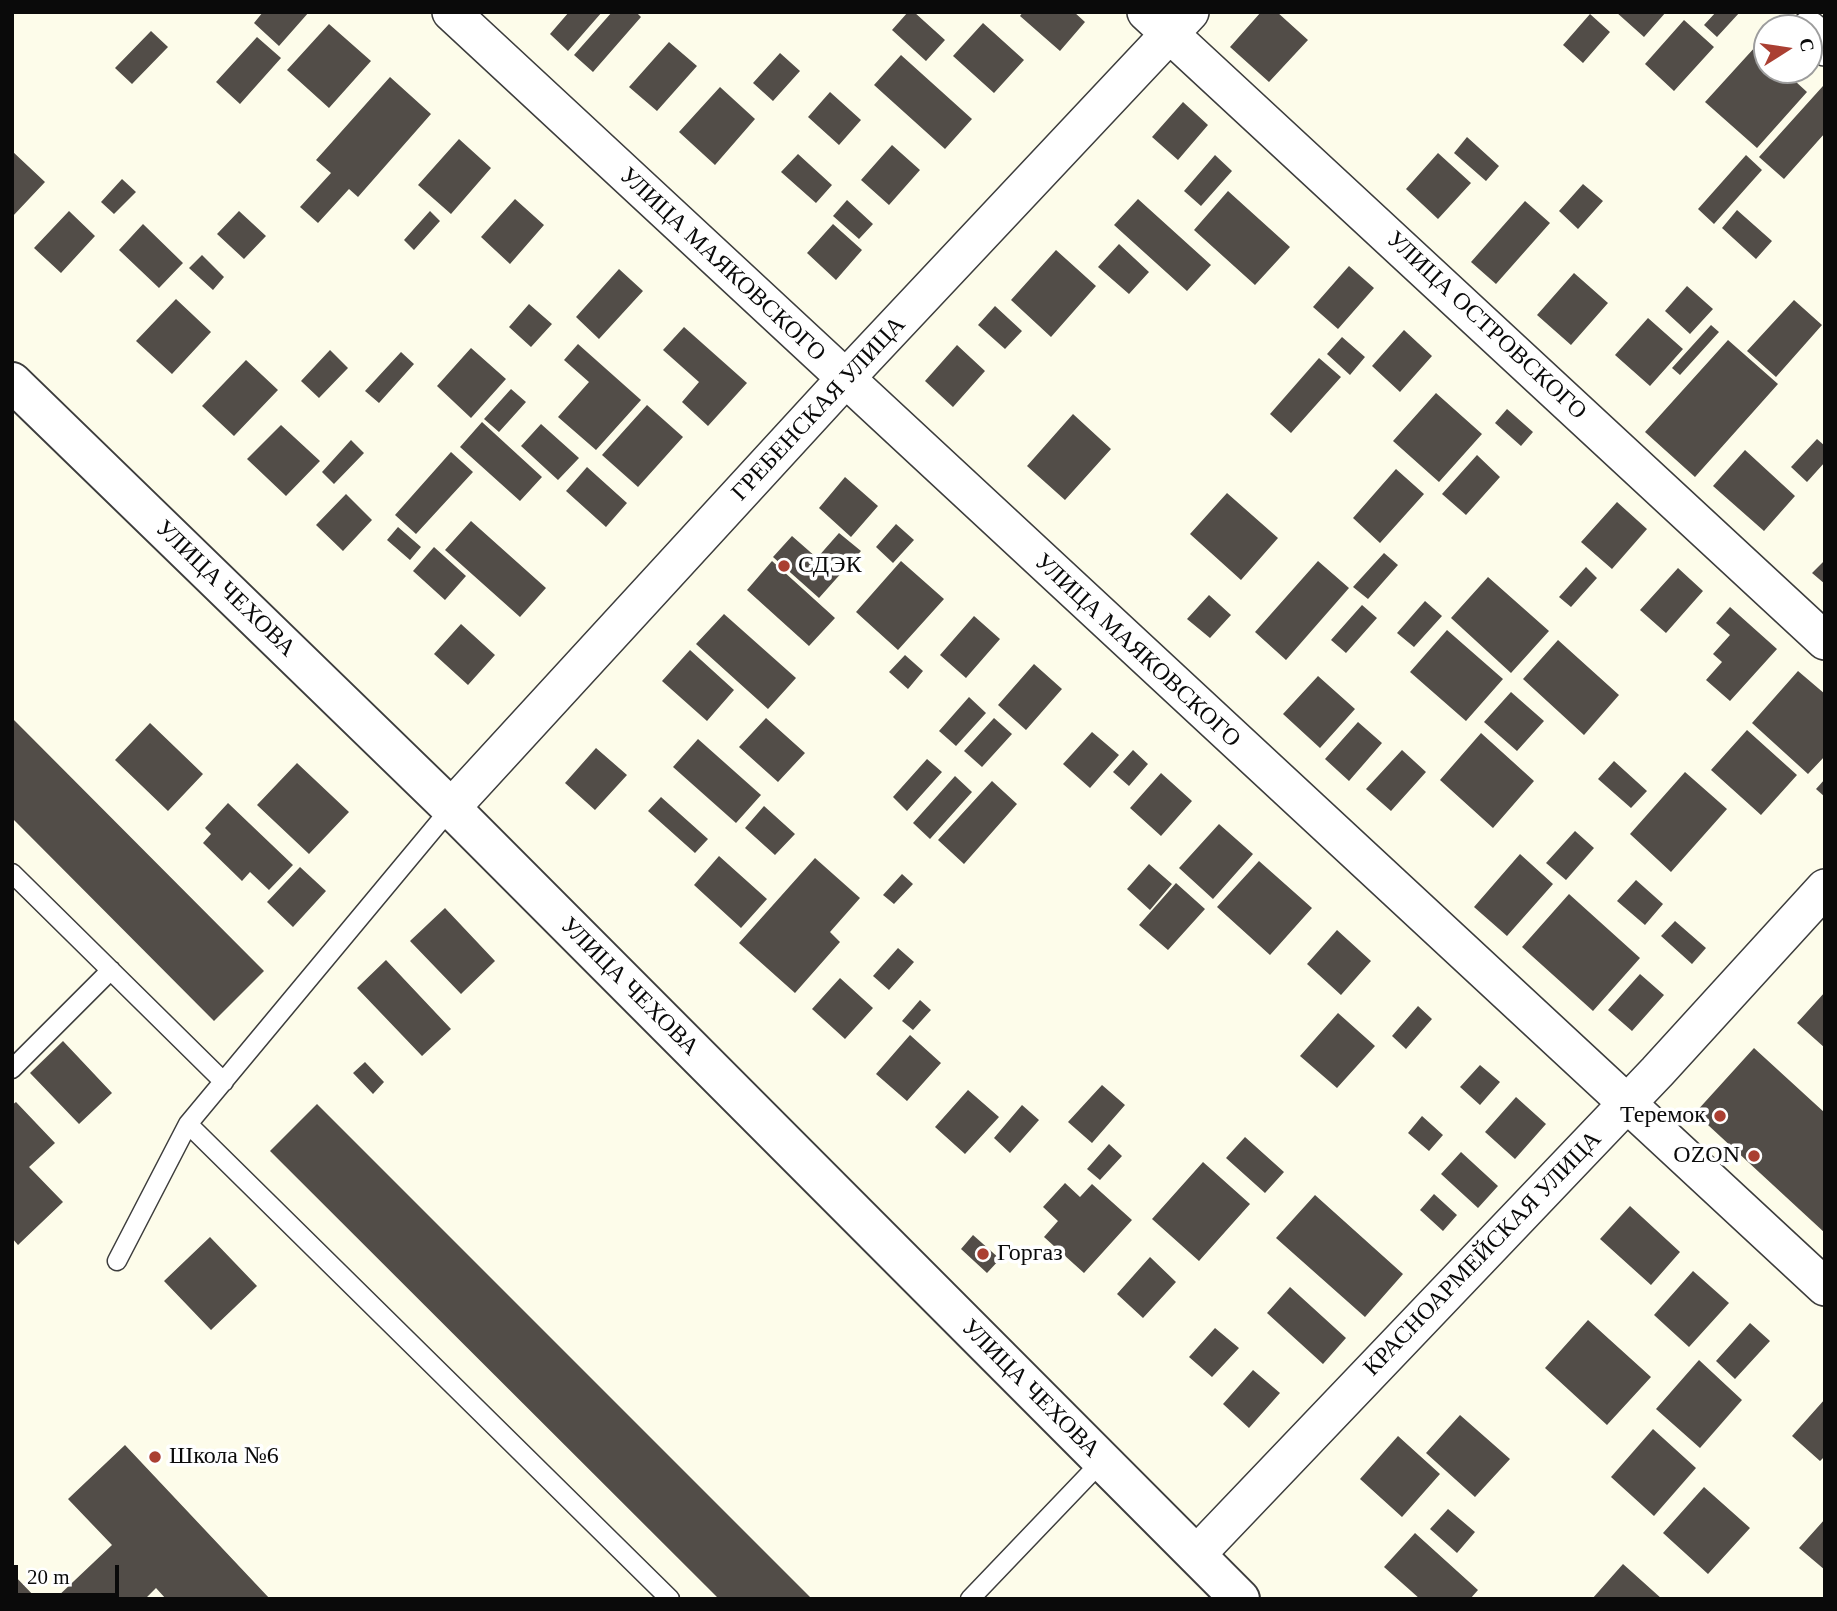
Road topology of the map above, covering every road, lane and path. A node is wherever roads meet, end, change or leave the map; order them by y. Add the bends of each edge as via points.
1 (451, 12) edge
2 (1168, 20) edge
3 (845, 379) junction
4 (12, 382) edge
5 (1825, 641) edge
6 (451, 808) junction
7 (12, 873) edge
8 (1825, 888) edge
9 (111, 970) junction
10 (12, 1069) edge
11 (224, 1082) junction
12 (1626, 1104) junction
13 (188, 1124) junction
14 (117, 1261) dead end
15 (1825, 1287) edge
16 (1102, 1461) junction
17 (1196, 1555) junction
18 (670, 1599) edge
19 (970, 1599) edge
20 (1240, 1599) edge

1 - 3 street, УЛИЦА МАЯКОВСКОГО
2 - 3 street, ГРЕБЕНСКАЯ УЛИЦА
2 - 5 street, УЛИЦА ОСТРОВСКОГО
3 - 6 street, ГРЕБЕНСКАЯ УЛИЦА
3 - 12 street, УЛИЦА МАЯКОВСКОГО
4 - 6 street, УЛИЦА ЧЕХОВА
6 - 11 lane
6 - 16 street, УЛИЦА ЧЕХОВА
7 - 9 lane
8 - 12 street, КРАСНОАРМЕЙСКАЯ УЛИЦА
9 - 10 lane
9 - 11 lane
11 - 13 lane
12 - 15 street, УЛИЦА МАЯКОВСКОГО
12 - 17 street, КРАСНОАРМЕЙСКАЯ УЛИЦА
13 - 14 lane
13 - 18 lane
16 - 17 street, УЛИЦА ЧЕХОВА
16 - 19 lane
17 - 20 street, УЛИЦА ЧЕХОВА

